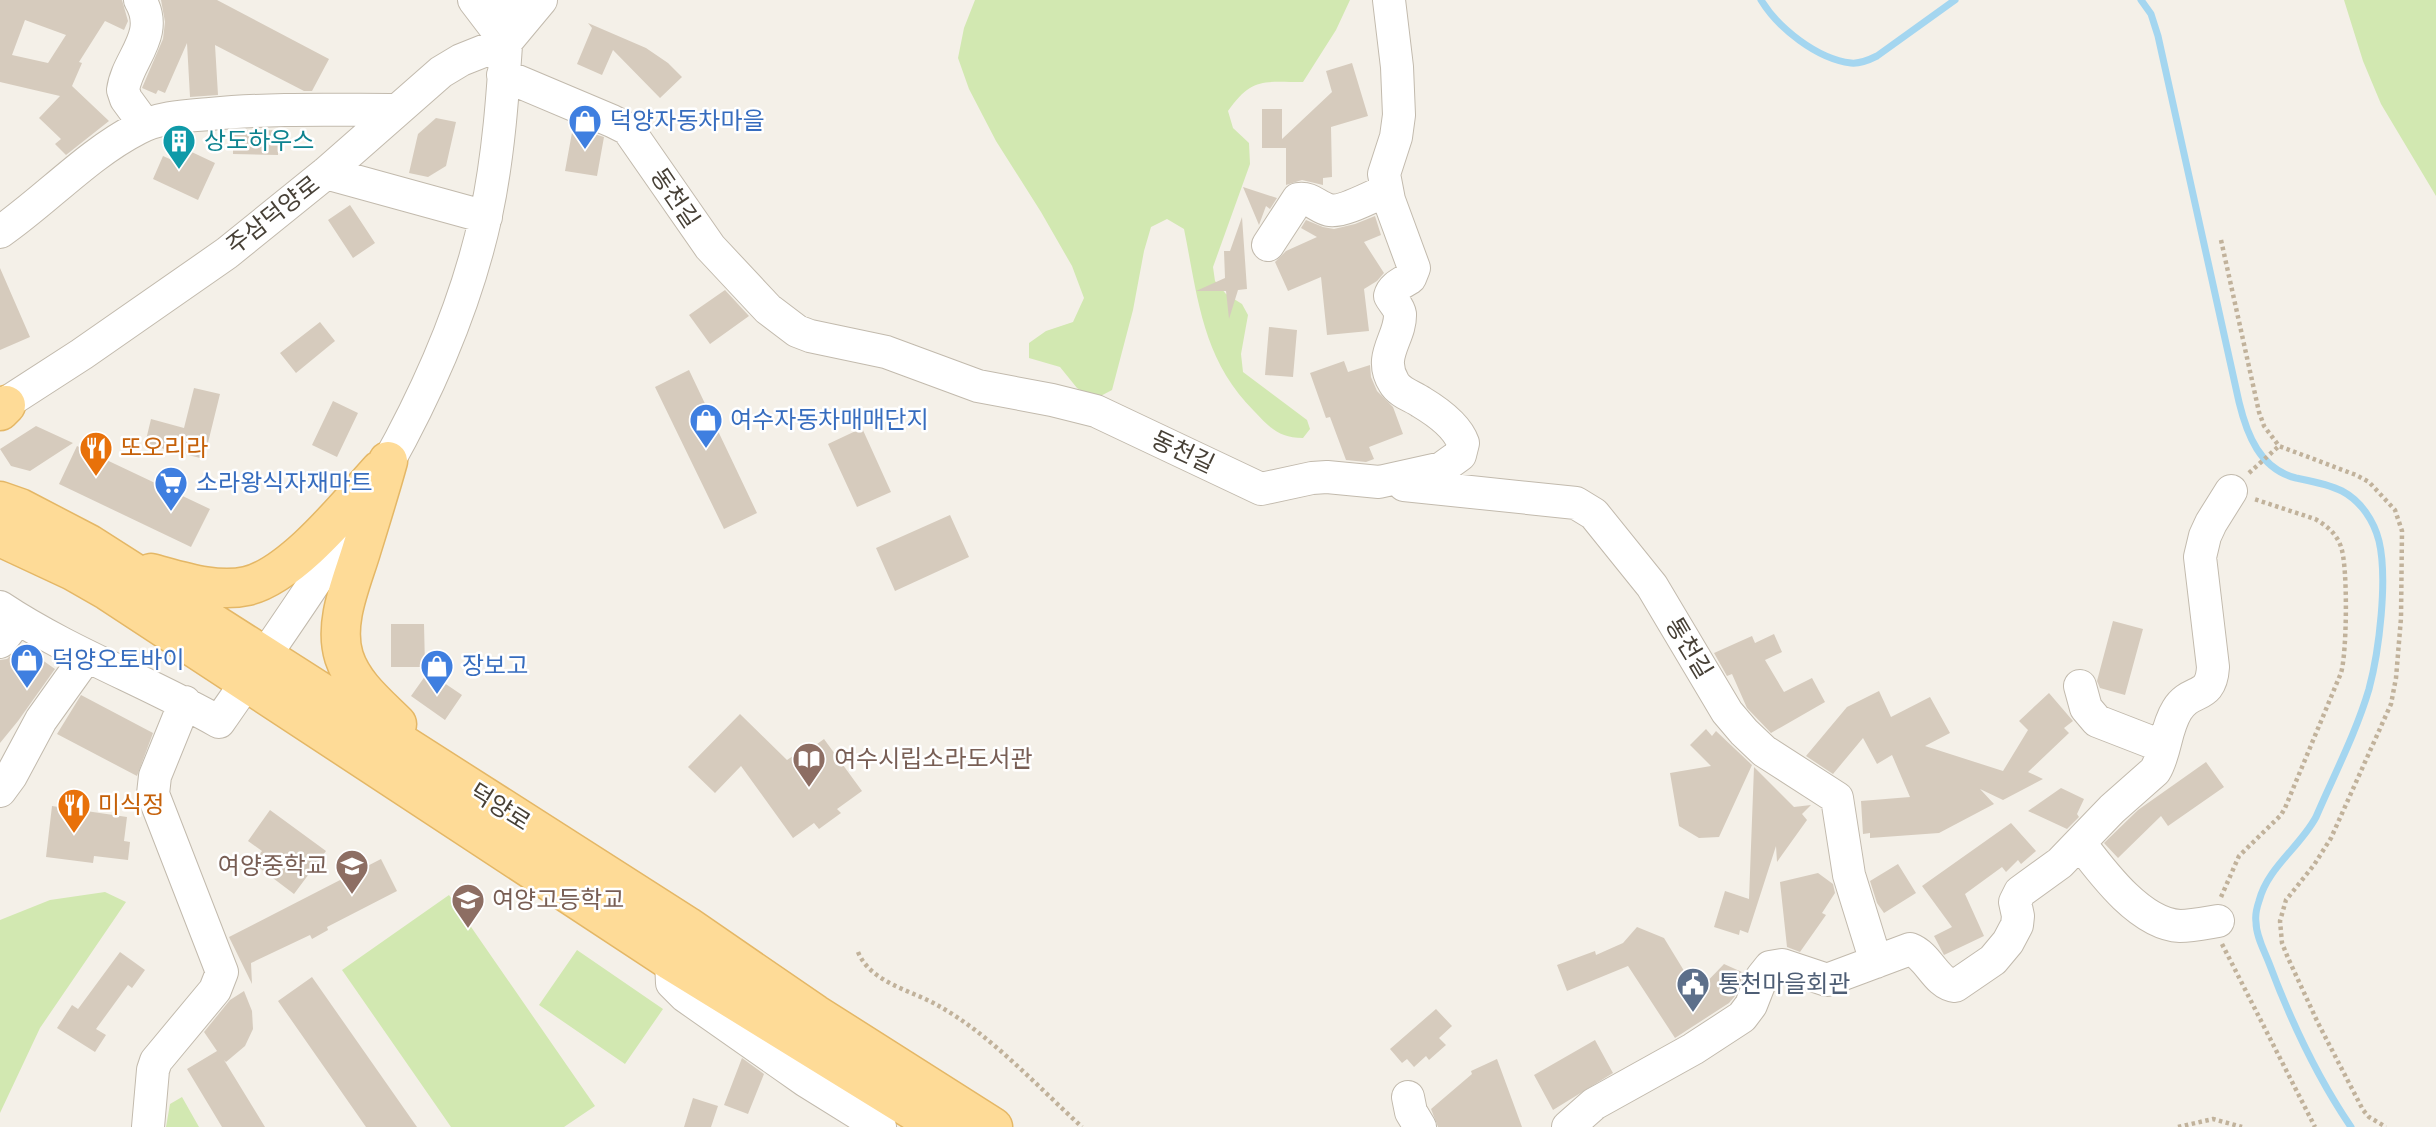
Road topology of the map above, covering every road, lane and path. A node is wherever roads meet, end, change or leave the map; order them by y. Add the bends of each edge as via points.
1 (140, 0) edge
2 (474, 0) edge
3 (509, 0) edge
4 (541, 0) edge
5 (1389, 0) edge
6 (506, 42) junction
7 (503, 75) junction
8 (397, 110) junction
9 (145, 125) junction
10 (326, 173) junction
11 (1387, 190) junction
12 (486, 217) junction
13 (2, 227) edge
14 (2221, 240) dead end
15 (1268, 245) dead end
16 (1, 404) edge
17 (2278, 446) junction
18 (388, 461) junction
19 (1379, 482) junction
20 (2235, 487) junction
21 (3, 509) edge
22 (119, 563) junction
23 (6, 623) edge
24 (86, 657) junction
25 (256, 669) junction
26 (2080, 686) dead end
27 (185, 702) junction
28 (2164, 747) junction
29 (454, 778) junction
30 (0, 791) edge
31 (2080, 843) junction
32 (2218, 921) junction
33 (687, 926) junction
34 (858, 953) dead end
35 (671, 961) junction
36 (1876, 962) junction
37 (1408, 1097) dead end
38 (148, 1127) edge
39 (880, 1127) edge
40 (940, 1127) edge
41 (993, 1127) edge
42 (1082, 1127) edge
43 (1420, 1127) edge
44 (1568, 1127) edge
45 (2178, 1127) edge
46 (2242, 1127) edge
47 (2315, 1127) edge
48 (2386, 1127) edge

1 - 9 street via 146,19 144,42 123,90
2 - 6 street
3 - 6 street
4 - 6 street
5 - 11 street, 동천길 via 1399,115 1384,169
6 - 7 street
6 - 8 street, 주삼덕양로 via 449,66
7 - 12 street
7 - 19 street, 동천길 via 628,129 710,247 768,309 797,331 886,352 978,386 1096,411 1261,489 1326,477
8 - 9 street via 239,111 180,116
8 - 10 street, 주삼덕양로
9 - 13 street
10 - 12 street
10 - 16 street, 주삼덕양로 via 227,253
11 - 15 street via 1334,210 1298,199
11 - 19 street, 동천길 via 1414,268 1390,296 1400,315 1388,351 1392,382 1457,430 1463,443 1460,455 1442,468
12 - 18 street via 458,311 425,390
14 - 17 path via 2259,412
17 - 20 path
17 - 48 path via 2370,482 2395,510 2402,531 2401,618 2391,704 2331,838 2286,900 2280,921 2285,950 2318,1023 2363,1110
18 - 22 main road via 310,545 261,582 212,587
18 - 25 street
18 - 29 main road via 342,617 344,656 364,691
19 - 36 street, 통천길 via 1576,503 1594,514 1652,586 1727,712 1744,732 1764,751 1838,798 1849,875
20 - 28 street via 2211,523 2200,557 2213,677 2207,689 2177,710
20 - 32 path via 2323,523 2337,539 2345,571 2345,654 2290,799 2281,816 2234,864
21 - 22 main road, 덕양로 via 89,544
21 - 25 main road, 덕양로 via 89,580
22 - 25 main road, 덕양로
23 - 24 street
24 - 27 street
24 - 30 street via 41,720
25 - 27 street via 219,722
25 - 29 main road, 덕양로
25 - 35 main road, 덕양로
26 - 28 street via 2086,708 2097,721
27 - 38 street via 155,776 153,794 222,972 215,990 156,1060
28 - 31 street via 2155,771
29 - 33 main road, 덕양로
31 - 32 street via 2113,887 2154,917 2177,926
31 - 36 street via 2020,892 2013,934 1993,960 1959,985 1948,986 1910,949
32 - 47 path via 2225,952
33 - 35 main road
33 - 41 main road, 덕양로 via 814,1014
34 - 42 path via 880,977 968,1024
35 - 39 street via 672,983 685,996
35 - 40 main road, 덕양로
36 - 44 street via 1827,980 1782,965 1770,967 1742,1017 1594,1104
37 - 43 street via 1410,1112
45 - 46 path via 2213,1119

